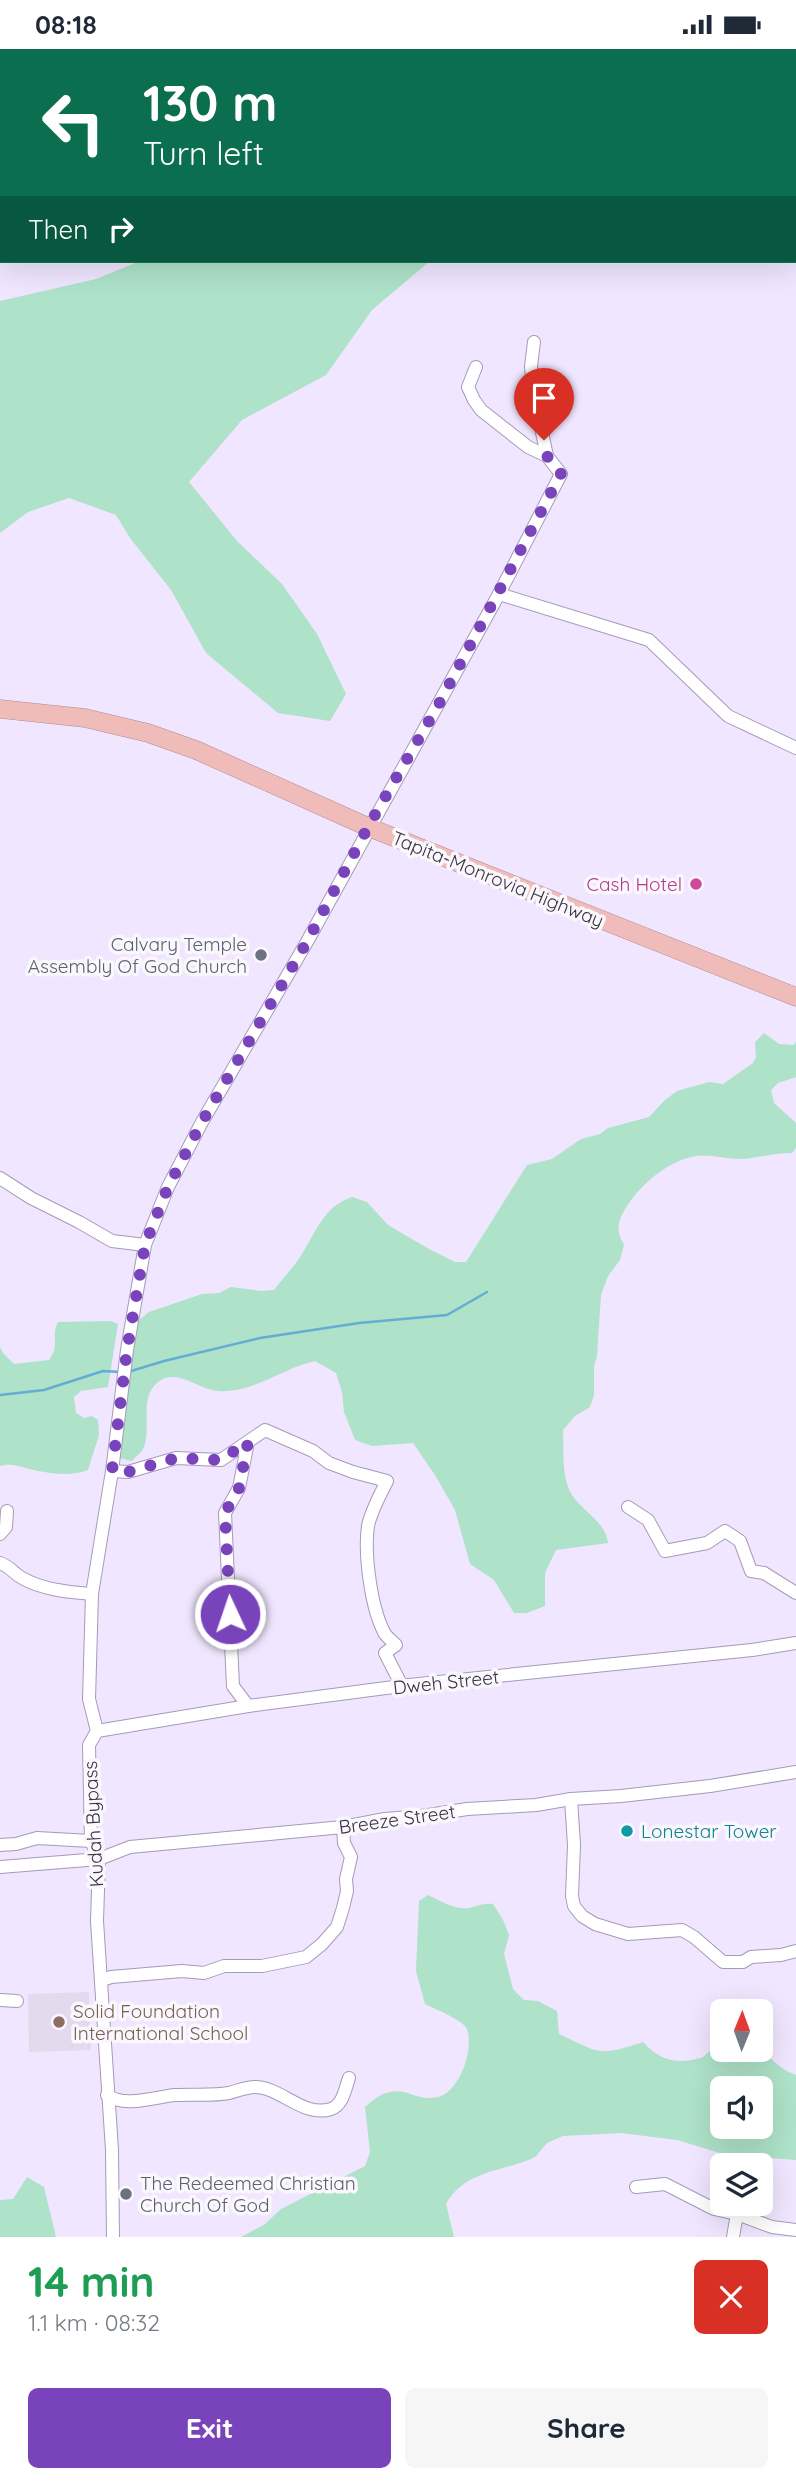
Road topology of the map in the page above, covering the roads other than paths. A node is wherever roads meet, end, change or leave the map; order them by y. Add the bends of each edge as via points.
1 (534, 342) dead end
2 (476, 367) dead end
3 (547, 456) junction
4 (499, 594) junction
5 (0, 709) edge
6 (796, 748) edge
7 (368, 827) junction
8 (796, 997) edge
9 (0, 1178) edge
10 (145, 1245) junction
11 (248, 1442) junction
12 (112, 1471) junction
13 (628, 1507) dead end
14 (7, 1511) dead end
15 (0, 1535) edge
16 (0, 1563) edge
17 (796, 1593) edge
18 (92, 1594) junction
19 (796, 1643) edge
20 (402, 1686) junction
21 (248, 1706) junction
22 (97, 1731) junction
23 (796, 1772) edge
24 (571, 1799) junction
25 (343, 1827) junction
26 (91, 1841) junction
27 (0, 1845) edge
28 (99, 1859) junction
29 (0, 1867) edge
30 (796, 1951) edge
31 (102, 1979) junction
32 (0, 2000) edge
33 (17, 2001) dead end
34 (349, 2078) dead end
35 (107, 2095) junction
36 (636, 2187) dead end
37 (710, 2207) edge
38 (737, 2216) edge
39 (742, 2216) edge
40 (796, 2230) edge
41 (113, 2237) edge
42 (733, 2237) edge

1 - 3 street via 532,377
2 - 3 street via 468,387 481,410
3 - 4 street, Kudah Bypass via 561,474
4 - 6 street via 649,640 728,716
4 - 7 street, Kudah Bypass
5 - 7 highway, Tapita-Monrovia Highway via 85,718 148,733
7 - 8 highway, Tapita-Monrovia Highway
7 - 10 street, Kudah Bypass via 185,1153
9 - 10 street via 112,1241
10 - 12 street, Kudah Bypass
11 - 12 street via 221,1460 176,1458 128,1472
11 - 20 street via 265,1430 329,1463 387,1481 369,1525 367,1545 378,1615 396,1645 386,1653
11 - 21 street via 239,1488 225,1513 233,1686
12 - 18 street, Kudah Bypass
13 - 17 street via 648,1520 665,1551 707,1543 725,1531 740,1541 751,1571 764,1573
14 - 15 street via 6,1527
16 - 18 street via 39,1585
18 - 22 street, Kudah Bypass via 89,1699
19 - 20 street, Dweh Street
20 - 21 street, Dweh Street
21 - 22 street, Dweh Street
22 - 26 street, Kudah Bypass via 89,1745
23 - 24 street, Breeze Street via 710,1786
24 - 25 street, Breeze Street via 467,1808
24 - 30 street via 572,1896 582,1916 628,1934 682,1930 723,1962
25 - 28 street, Breeze Street via 130,1847
25 - 31 street via 351,1857 343,1908 337,1927 306,1957 262,1966 224,1966 204,1973
26 - 27 street via 37,1838
26 - 28 street, Kudah Bypass
28 - 29 street, Breeze Street
28 - 31 street, Kudah Bypass via 97,1921
31 - 35 street, Kudah Bypass
32 - 33 street
34 - 35 street via 337,2106 328,2110 310,2110 254,2087 225,2094 138,2100
35 - 41 street, Kudah Bypass
36 - 37 street via 665,2184
38 - 42 street
39 - 40 street

